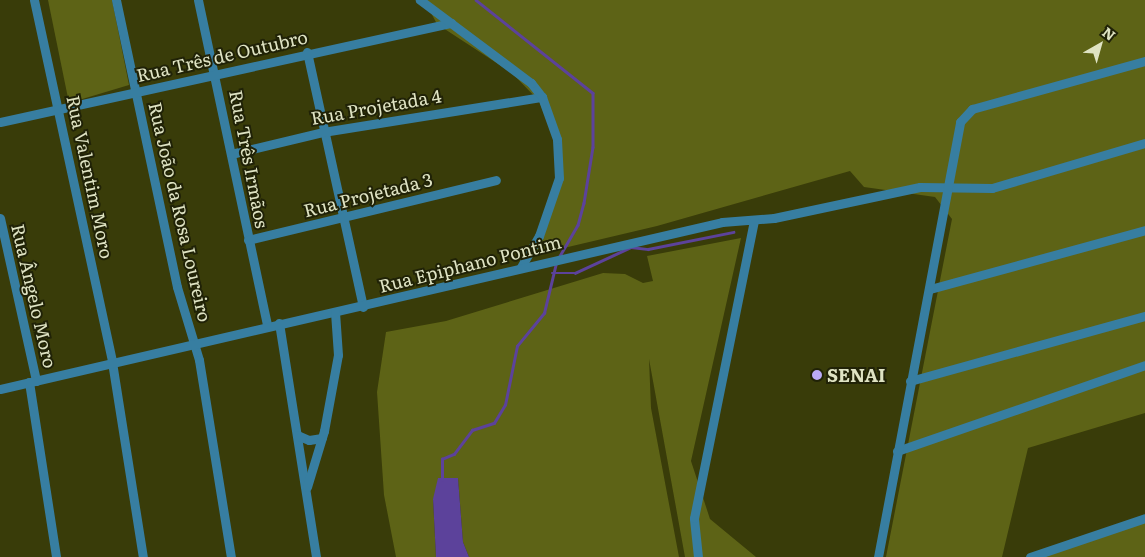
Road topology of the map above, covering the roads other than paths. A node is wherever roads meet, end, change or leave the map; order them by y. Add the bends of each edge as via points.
1 (34, 0) edge
2 (116, 0) edge
3 (198, 0) edge
4 (420, 0) edge
5 (452, 23) junction
6 (307, 52) junction
7 (1145, 61) edge
8 (214, 72) junction
9 (136, 92) junction
10 (542, 97) junction
11 (60, 111) junction
12 (0, 122) edge
13 (323, 132) junction
14 (1145, 143) edge
15 (231, 154) junction
16 (496, 180) dead end
17 (950, 186) junction
18 (0, 218) edge
19 (342, 219) junction
20 (754, 220) junction
21 (1145, 230) edge
22 (248, 240) junction
23 (521, 267) junction
24 (930, 289) junction
25 (363, 307) junction
26 (335, 312) junction
27 (1145, 316) edge
28 (279, 323) junction
29 (267, 325) junction
30 (194, 342) junction
31 (112, 362) junction
32 (1145, 365) edge
33 (910, 381) junction
34 (33, 382) junction
35 (0, 389) edge
36 (297, 435) junction
37 (322, 438) junction
38 (897, 451) junction
39 (306, 490) junction
40 (1145, 518) edge
41 (56, 557) edge
42 (143, 557) edge
43 (231, 557) edge
44 (316, 557) edge
45 (698, 557) edge
46 (878, 557) edge
47 (1030, 557) edge

1 - 11 street, Rua Valentim Moro
2 - 9 street, Rua João da Rosa Loureiro
3 - 8 street, Rua Três Irmãos
4 - 5 street
5 - 6 street, Rua Três de Outubro
5 - 10 street via 531,83
6 - 8 street, Rua Três de Outubro
6 - 13 street
7 - 17 street via 965,113 957,131
8 - 9 street, Rua Três de Outubro
8 - 15 street, Rua Três Irmãos
9 - 11 street, Rua Três de Outubro
9 - 30 street, Rua João da Rosa Loureiro via 177,287
10 - 13 street, Rua Projetada 4
10 - 23 street via 557,139 559,178 539,236
11 - 12 street, Rua Três de Outubro
11 - 31 street, Rua Valentim Moro
13 - 15 street, Rua Projetada 4
13 - 19 street
14 - 17 street, Rua Epiphano Pontim via 992,188
15 - 22 street, Rua Três Irmãos
16 - 19 street, Rua Projetada 3
17 - 20 street, Rua Epiphano Pontim via 912,188
17 - 24 street
18 - 34 street, Rua Ângelo Moro
19 - 22 street, Rua Projetada 3
19 - 25 street
20 - 23 street, Rua Epiphano Pontim via 722,222
20 - 45 street via 694,518
21 - 24 street
22 - 29 street, Rua Três Irmãos
23 - 25 street, Rua Epiphano Pontim
24 - 33 street
25 - 26 street, Rua Epiphano Pontim
26 - 28 street, Rua Epiphano Pontim
26 - 37 street via 338,356
27 - 33 street
28 - 29 street, Rua Epiphano Pontim
28 - 36 street
29 - 30 street, Rua Epiphano Pontim
30 - 31 street, Rua Epiphano Pontim
30 - 43 street, Rua João da Rosa Loureiro
31 - 34 street, Rua Epiphano Pontim
31 - 42 street, Rua Valentim Moro
32 - 38 street
33 - 38 street
34 - 35 street, Rua Epiphano Pontim
34 - 41 street, Rua Ângelo Moro
36 - 37 street via 309,440
36 - 39 street
37 - 39 street
38 - 46 street
39 - 44 street
40 - 47 street

